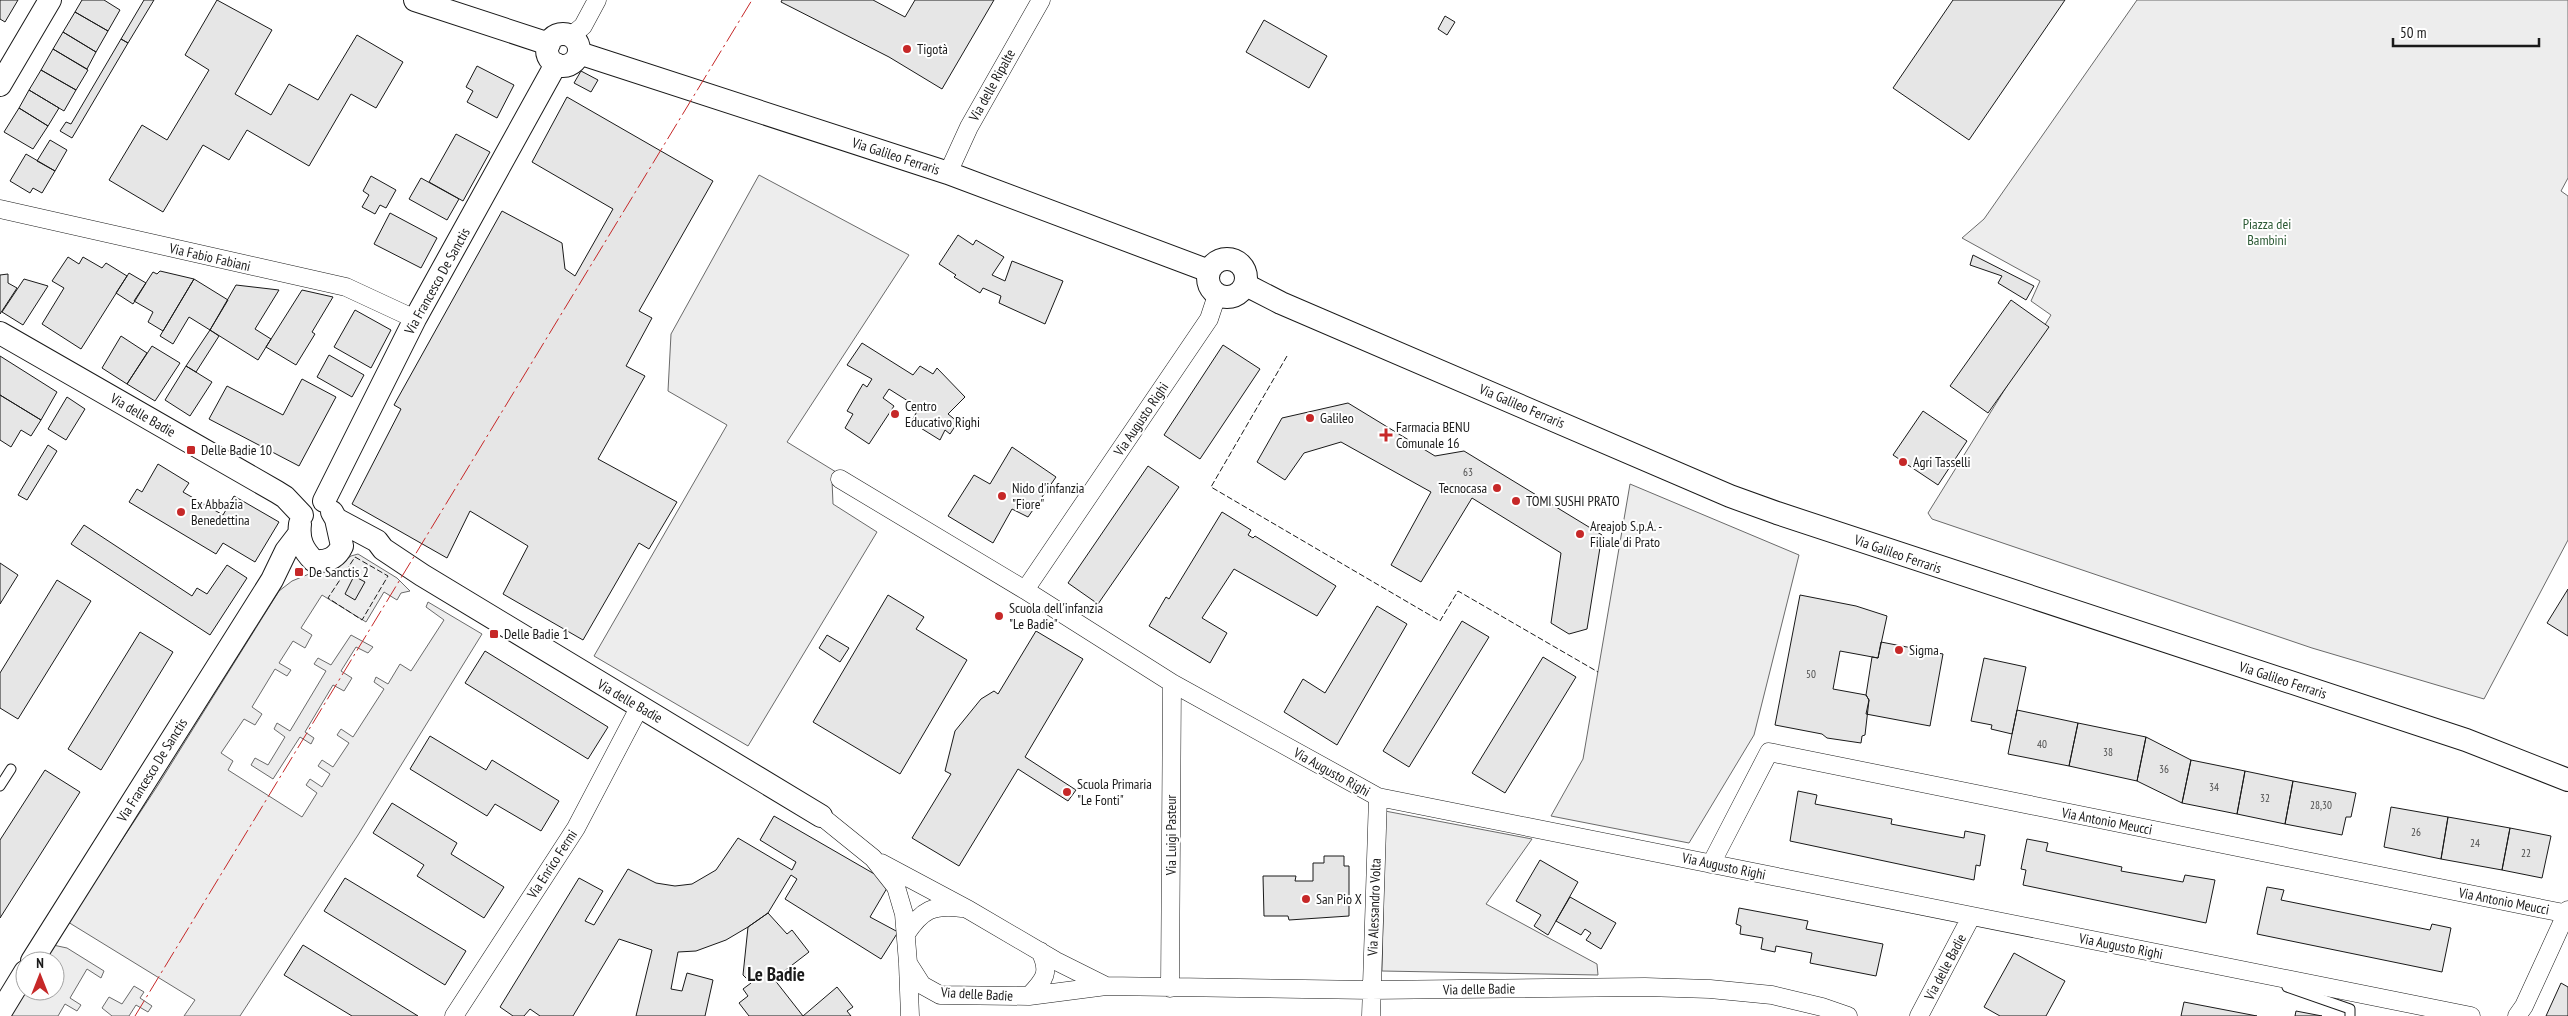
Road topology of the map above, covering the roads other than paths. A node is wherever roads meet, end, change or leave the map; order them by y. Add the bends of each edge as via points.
1 (50, 0) edge
2 (414, 0) edge
3 (597, 0) edge
4 (1041, 0) edge
5 (575, 45) junction
6 (552, 54) junction
7 (0, 85) edge
8 (948, 173) junction
9 (0, 209) edge
10 (1209, 271) junction
11 (1246, 285) junction
12 (1216, 295) junction
13 (415, 319) junction
14 (0, 333) edge
15 (840, 479) dead end
16 (314, 514) junction
17 (342, 546) junction
18 (383, 549) junction
19 (314, 561) junction
20 (272, 580) junction
21 (1025, 590) junction
22 (1172, 683) junction
23 (640, 706) junction
24 (11, 768) dead end
25 (2568, 780) edge
26 (0, 786) edge
27 (1378, 797) junction
28 (821, 816) joint
29 (873, 858) junction
30 (1712, 864) junction
31 (969, 910) junction
32 (2567, 913) edge
33 (1971, 917) junction
34 (906, 934) junction
35 (38, 951) edge
36 (1040, 951) junction
37 (908, 963) junction
38 (2232, 967) junction
39 (1106, 986) junction
40 (15, 988) edge
41 (1170, 988) junction
42 (1371, 990) junction
43 (940, 995) junction
44 (1029, 996) junction
45 (0, 1013) edge
46 (454, 1016) edge
47 (911, 1016) edge
48 (1371, 1016) edge
49 (1848, 1016) edge
50 (1919, 1016) edge
51 (2350, 1016) edge
52 (2471, 1016) edge
53 (2517, 1016) edge

1 - 7 street
2 - 6 street
3 - 5 street
4 - 8 street, Via delle Ripalte via 969,127
5 - 6 street via 572,64
5 - 8 street, Via Galileo Ferraris
6 - 13 street, Via Francesco De Sanctis
8 - 10 street, Via Galileo Ferraris
9 - 13 street, Via Fabio Fabiani via 346,288
10 - 11 street via 1219,260 1235,260 1244,268
10 - 12 street via 1209,284
11 - 12 street via 1232,297
11 - 25 street, Via Galileo Ferraris via 1281,303 1740,499 1938,568 2466,740
12 - 21 street, Via Augusto Righi via 1209,319
13 - 16 street, Via Francesco De Sanctis
14 - 16 street, Via delle Badie
15 - 21 street, Via Augusto Righi
16 - 17 street
16 - 18 street, Via delle Badie via 377,541
16 - 19 street via 303,550
16 - 20 street, Via Francesco De Sanctis via 286,551
17 - 18 street, Via delle Badie
17 - 19 street via 333,558
18 - 23 street, Via delle Badie
19 - 20 street
20 - 35 street, Via Francesco De Sanctis
21 - 22 street, Via Augusto Righi
22 - 27 street, Via Augusto Righi
22 - 41 street, Via Luigi Pasteur
23 - 28 street, Via delle Badie
23 - 46 street, Via Enrico Fermi via 576,828
24 - 26 lane
27 - 30 street, Via Augusto Righi
27 - 42 street, Via Alessandro Volta
28 - 29 street, Via delle Badie
29 - 31 street, Via delle Badie
29 - 34 street, Via delle Badie via 896,887
30 - 32 street, Via Antonio Meucci via 1769,752
30 - 33 street, Via Augusto Righi
31 - 34 street, Via delle Badie via 940,907 927,910
31 - 36 street, Via delle Badie
32 - 53 street
33 - 38 street, Via Augusto Righi
33 - 50 street, Via delle Badie
34 - 37 street, Via delle Badie
36 - 39 street, Via delle Badie
36 - 44 street, Via delle Badie via 1044,980
37 - 43 street, Via delle Badie via 922,985
37 - 47 street
38 - 51 lane via 2350,1009
38 - 52 street, Via Augusto Righi
39 - 41 street, Via delle Badie
39 - 44 street, Via delle Badie
40 - 45 street
41 - 42 street, Via delle Badie
42 - 48 street, Via Alessandro Volta
42 - 49 street, Via delle Badie via 1710,989 1772,996
43 - 44 street, Via delle Badie
43 - 47 street via 916,1004

